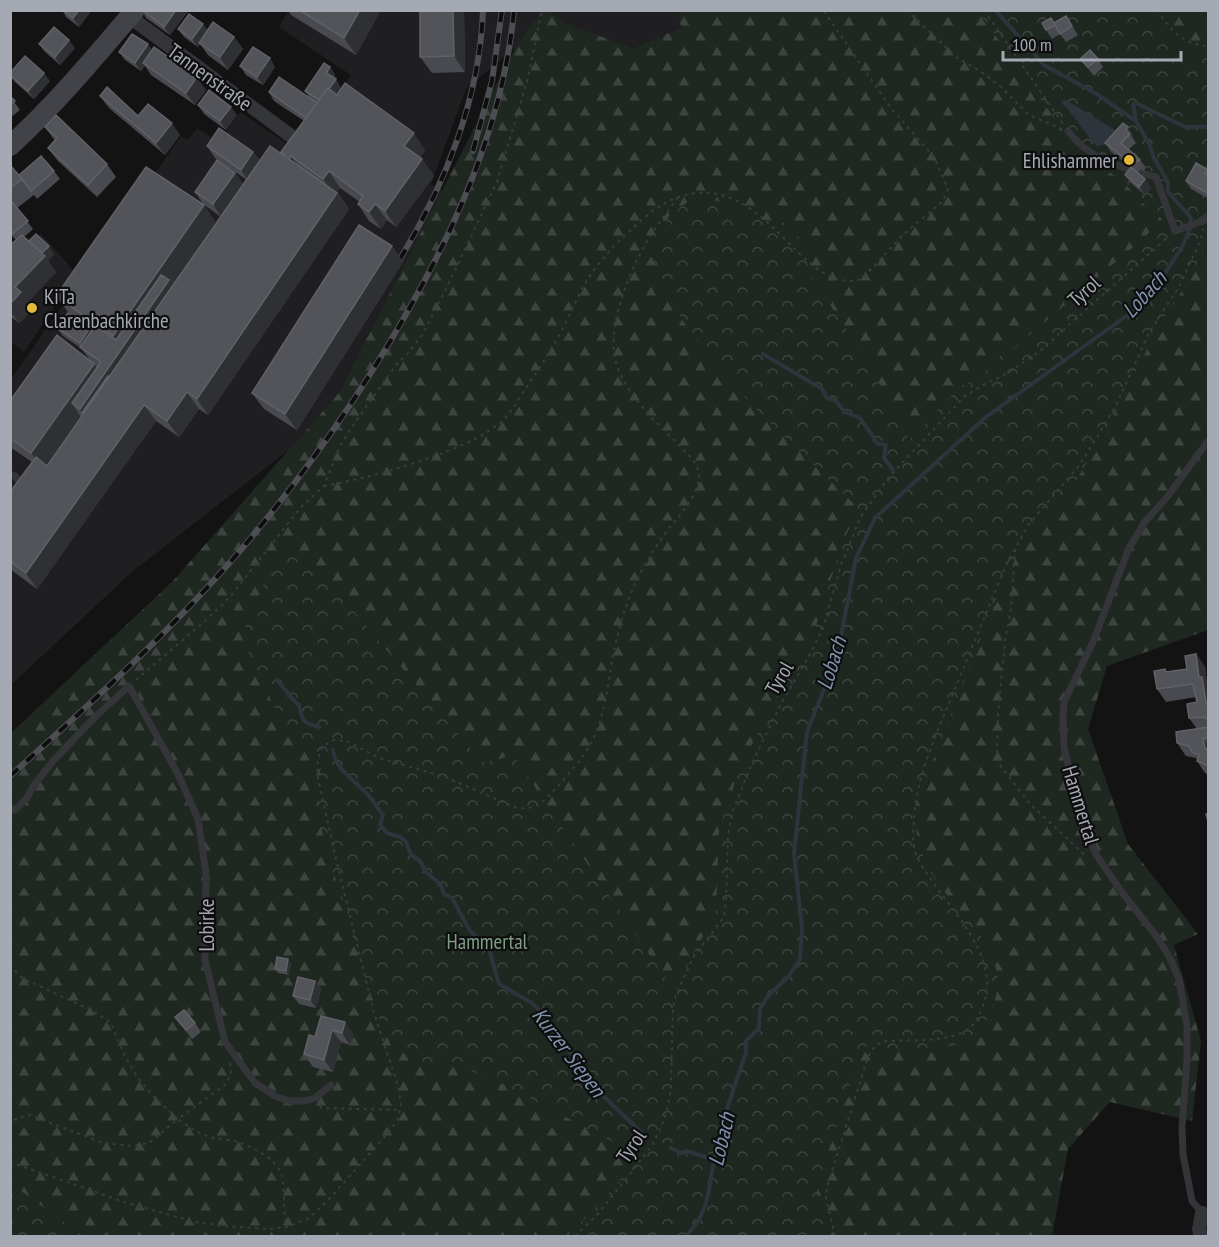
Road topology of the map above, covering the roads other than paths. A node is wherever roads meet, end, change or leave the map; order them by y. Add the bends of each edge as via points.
1 (132, 14) edge
2 (1068, 131) road end
3 (291, 136) edge
4 (10, 146) edge
5 (1206, 220) edge
6 (1209, 441) edge
7 (10, 474) edge
8 (24, 494) edge
9 (10, 808) edge
10 (331, 1084) dead end
11 (1202, 1213) joint
12 (1201, 1236) edge

1 - 3 street, Tannenstraße
1 - 4 main road via 59,99
2 - 5 lane via 1078,144 1101,159 1156,177 1174,231
6 - 11 lane, Hammertal via 1129,548 1093,642 1064,702 1063,717 1064,748 1084,827 1097,856 1157,937 1179,980 1187,1026 1184,1154 1192,1201
7 - 8 lane via 23,484
9 - 10 lane, Lobirke via 20,807 53,762 129,686 198,819 206,873 207,969 223,1034 231,1050 255,1083 290,1101 315,1098
11 - 12 street

